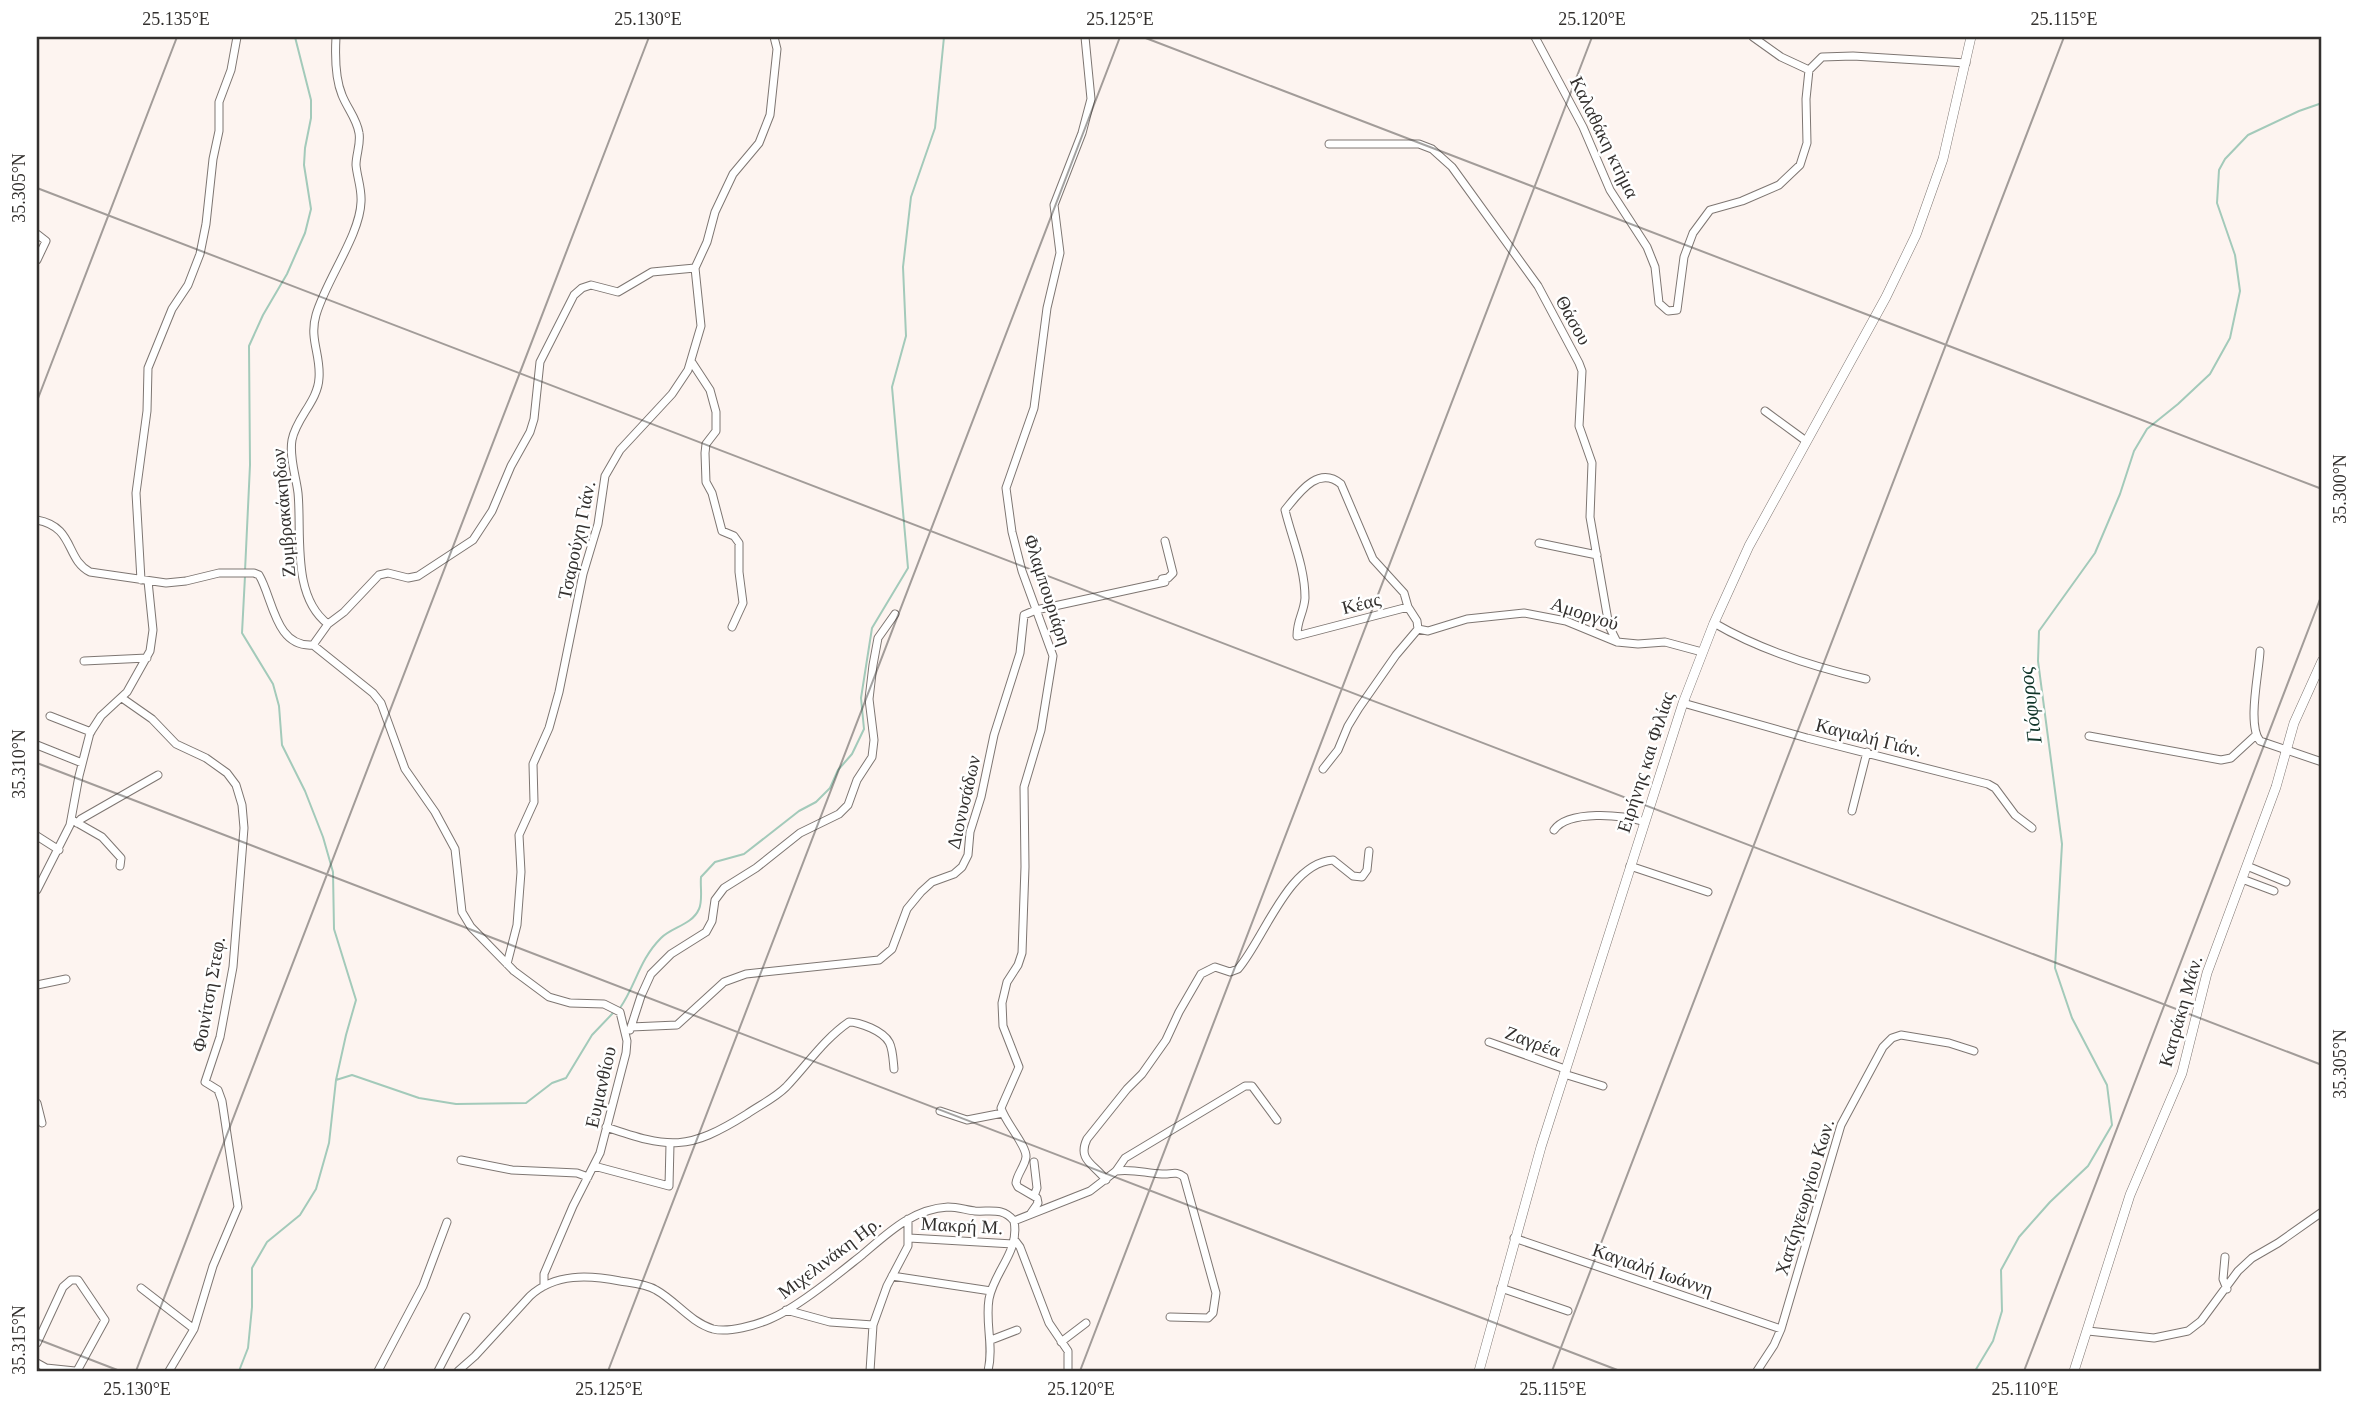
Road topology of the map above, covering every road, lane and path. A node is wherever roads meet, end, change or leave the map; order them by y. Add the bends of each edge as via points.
1 (237, 37) edge
2 (337, 37) edge
3 (774, 37) edge
4 (1085, 37) edge
5 (1535, 37) edge
6 (1753, 37) edge
7 (1971, 37) edge
8 (1966, 63) junction
9 (1809, 70) junction
10 (1329, 144) dead end
11 (37, 234) edge
12 (37, 260) edge
13 (695, 268) junction
14 (691, 361) junction
15 (1765, 411) dead end
16 (1806, 441) junction
17 (37, 520) edge
18 (1165, 541) dead end
19 (1539, 543) dead end
20 (1597, 555) junction
21 (144, 581) junction
22 (1408, 607) junction
23 (1036, 610) junction
24 (895, 614) dead end
25 (1714, 623) junction
26 (328, 624) junction
27 (732, 626) dead end
28 (1418, 629) junction
29 (1617, 642) junction
30 (313, 645) junction
31 (2260, 651) dead end
32 (1702, 652) junction
33 (147, 658) junction
34 (84, 661) dead end
35 (2322, 661) edge
36 (1866, 679) dead end
37 (122, 698) junction
38 (1683, 703) junction
39 (50, 716) dead end
40 (91, 732) junction
41 (2089, 736) dead end
42 (2256, 736) junction
43 (37, 746) edge
44 (2286, 750) junction
45 (1867, 752) junction
46 (2322, 762) edge
47 (82, 763) junction
48 (1323, 769) dead end
49 (158, 775) dead end
50 (1852, 811) dead end
51 (74, 822) junction
52 (1643, 822) junction
53 (2032, 828) dead end
54 (1554, 830) dead end
55 (37, 836) edge
56 (59, 850) junction
57 (1369, 851) dead end
58 (120, 866) dead end
59 (1630, 866) junction
60 (2247, 866) junction
61 (40, 874) edge
62 (2242, 879) junction
63 (2286, 882) dead end
64 (37, 890) edge
65 (2274, 891) dead end
66 (1708, 892) dead end
67 (507, 964) junction
68 (66, 979) dead end
69 (37, 985) edge
70 (631, 1027) junction
71 (627, 1041) junction
72 (1489, 1042) dead end
73 (1974, 1051) dead end
74 (894, 1069) dead end
75 (1565, 1071) junction
76 (1603, 1086) dead end
77 (37, 1103) edge
78 (940, 1111) dead end
79 (1003, 1113) junction
80 (1276, 1120) dead end
81 (42, 1123) dead end
82 (606, 1127) junction
83 (670, 1144) junction
84 (461, 1160) dead end
85 (1034, 1162) dead end
86 (594, 1166) junction
87 (1116, 1171) junction
88 (588, 1177) junction
89 (1106, 1180) junction
90 (1034, 1195) junction
91 (2322, 1212) edge
92 (1031, 1213) junction
93 (908, 1219) junction
94 (1014, 1221) junction
95 (447, 1222) dead end
96 (909, 1238) junction
97 (1514, 1238) junction
98 (1013, 1241) junction
99 (2225, 1257) dead end
100 (892, 1276) junction
101 (544, 1286) junction
102 (141, 1288) dead end
103 (1501, 1288) junction
104 (2227, 1289) junction
105 (991, 1291) junction
106 (786, 1310) junction
107 (1568, 1311) dead end
108 (466, 1317) dead end
109 (1170, 1317) dead end
110 (1086, 1323) dead end
111 (873, 1325) junction
112 (194, 1329) junction
113 (1781, 1329) junction
114 (1017, 1330) dead end
115 (2088, 1331) junction
116 (991, 1340) junction
117 (1060, 1342) junction
118 (37, 1343) edge
119 (470, 1362) junction
120 (37, 1363) edge
121 (76, 1371) edge
122 (169, 1371) edge
123 (378, 1371) edge
124 (438, 1371) edge
125 (458, 1371) edge
126 (475, 1371) edge
127 (870, 1371) edge
128 (988, 1371) edge
129 (1068, 1371) edge
130 (1479, 1371) edge
131 (1757, 1371) edge
132 (2074, 1371) edge

1 - 21 street via 219,99 219,131 200,254 147,372 136,493
2 - 26 street, Ζυμβρακάκηδων via 340,89 359,131 356,164 361,205 316,314 313,335 319,381 291,447 303,577 315,609
3 - 13 street, Τσαρούχη Γιάν. via 777,49 770,115 759,143 733,174
4 - 23 street, Φλαμπουριάρη via 1091,99 1054,205 1060,253 1047,308 1034,408 1006,488 1012,532
5 - 9 street, Καλαθάκη κτήμα via 1610,190 1647,247 1660,303 1668,311 1677,310 1684,257 1693,233 1710,210 1779,185 1800,165 1807,144
6 - 9 street
7 - 8 street, Ειρήνης και Φιλίας
8 - 9 street via 1822,57
8 - 16 street, Ειρήνης και Φιλίας via 1931,199 1891,286
10 - 20 street, Θάσου via 1419,144 1432,149 1452,167 1538,286 1582,370 1579,426 1592,463 1590,517
11 - 12 street via 46,243
13 - 14 street, Τσαρούχη Γιάν. via 701,326
13 - 26 street via 652,272 618,292 591,285 577,292 540,362 530,432 478,534 418,576 379,575
14 - 27 street via 710,390 716,412 716,430 706,444 706,482 722,531 739,543 743,603
14 - 67 street, Τσαρούχη Γιάν. via 680,384 623,446 605,476 552,719 533,764 534,802 519,835 517,925
15 - 16 street
16 - 25 street, Ειρήνης και Φιλίας
17 - 21 street via 60,531 86,570
18 - 23 street via 1173,573 1162,579 1166,582
19 - 20 street
20 - 29 street, Θάσου via 1609,626
21 - 30 street via 180,582 212,573 254,573 261,577 284,632 300,644
21 - 33 street via 153,637
22 - 22 street, Κέας via 1404,593 1373,559 1341,484 1334,478 1314,479 1285,510 1304,589 1297,636
22 - 28 street, Κέας
23 - 70 street, Διονυσάδων via 1024,615 1020,653 994,735 968,855 959,870 932,882 911,903 887,955 878,960 746,974 724,982 677,1025
23 - 79 street, Φλαμπουριάρη via 1053,660 1040,736 1024,787 1024,940 1018,965 1004,991 1001,1014 1019,1067 1003,1102
24 - 70 street via 878,638 873,665 869,699 872,757 848,805 724,888 715,900 706,932 671,954 651,974
25 - 32 street, Ειρήνης και Φιλίας
25 - 36 street via 1777,653
26 - 30 street
28 - 29 street, Αμοργού via 1524,613 1566,621
28 - 48 street via 1359,708
29 - 32 street, Αμοργού via 1665,642
30 - 67 street via 379,700 405,769 455,849 464,918
31 - 42 street
32 - 38 street, Ειρήνης και Φιλίας
33 - 34 street
33 - 37 street
35 - 44 street, Κατράκη Μάν.
37 - 40 street
37 - 112 street, Φοινίτση Στεφ. via 152,719 173,742 227,773 236,785 243,814 231,977 220,1037 205,1081 218,1090 222,1101 238,1207 210,1273
38 - 45 street, Καγιαλή Γιάν.
38 - 52 street, Ειρήνης και Φιλίας
39 - 40 street
40 - 47 street
41 - 42 street via 2221,760 2231,758
42 - 44 street
43 - 47 street
44 - 46 street
44 - 60 street, Κατράκη Μάν.
45 - 50 street
45 - 53 street, Καγιαλή Γιάν. via 1988,784 2015,816
47 - 51 street
49 - 51 street
51 - 56 street
51 - 58 street via 105,840 121,859
52 - 54 street via 1599,815 1559,824
52 - 59 street, Ειρήνης και Φιλίας
55 - 56 street
56 - 61 street
57 - 89 street via 1362,877 1353,876 1333,860 1308,870 1294,882 1238,969 1230,972 1215,967 1201,974 1166,1040 1083,1147 1086,1159
59 - 66 street
59 - 75 street, Ειρήνης και Φιλίας
60 - 62 street, Κατράκη Μάν.
60 - 63 street
61 - 64 street
62 - 65 street
62 - 115 street, Κατράκη Μάν. via 2205,980 2182,1073 2130,1195
67 - 71 street, Ευμανθίου via 549,997 614,1007 622,1016
68 - 69 street
70 - 71 street
71 - 82 street, Ευμανθίου
72 - 75 street, Ζαγρέα
73 - 113 street, Χατζηγεωργίου Κων. via 1901,1035 1883,1047 1841,1125
74 - 83 street via 886,1037 849,1022 776,1096 719,1131
75 - 76 street, Ζαγρέα
75 - 97 street, Ειρήνης και Φιλίας
77 - 81 street
78 - 79 street via 967,1120
79 - 90 street via 1026,1156 1016,1183
80 - 87 street via 1248,1084 1125,1158
82 - 83 street
82 - 86 street, Ευμανθίου
83 - 86 street via 669,1186
84 - 88 street
85 - 90 street
86 - 88 street, Ευμανθίου
87 - 89 street
87 - 109 street via 1175,1172 1184,1177 1216,1303 1208,1318
88 - 101 street, Ευμανθίου via 544,1274
89 - 92 street via 1090,1191
90 - 92 street via 1038,1203
91 - 104 street via 2255,1255
92 - 94 street
93 - 94 street, Μιχελινάκη Ηρ. via 954,1207 1000,1211
93 - 96 street
93 - 106 street, Μιχελινάκη Ηρ.
94 - 98 street
95 - 123 street via 423,1286
96 - 98 street, Μακρή Μ.
96 - 100 street
97 - 103 street, Ειρήνης και Φιλίας
97 - 113 street, Καγιαλή Ιωάννη
98 - 105 street
98 - 117 street via 1019,1244
99 - 104 street
100 - 105 street
100 - 111 street
101 - 106 street, Μιχελινάκη Ηρ. via 586,1276 646,1286 718,1330 760,1323
101 - 119 street, Μιχελινάκη Ηρ.
102 - 112 street
103 - 107 street
103 - 130 street, Ειρήνης και Φιλίας
104 - 115 street via 2199,1324 2181,1334 2154,1338
105 - 116 street
106 - 111 street via 830,1322
108 - 124 street
110 - 117 street
111 - 127 street
112 - 122 street, Φοινίτση Στεφ.
113 - 131 street, Χατζηγεωργίου Κων.
114 - 116 street
115 - 132 street, Κατράκη Μάν.
116 - 128 street
117 - 129 street via 1068,1351
118 - 121 street via 64,1285 78,1280 105,1320
119 - 125 street, Μιχελινάκη Ηρ.
119 - 126 street
120 - 121 street

